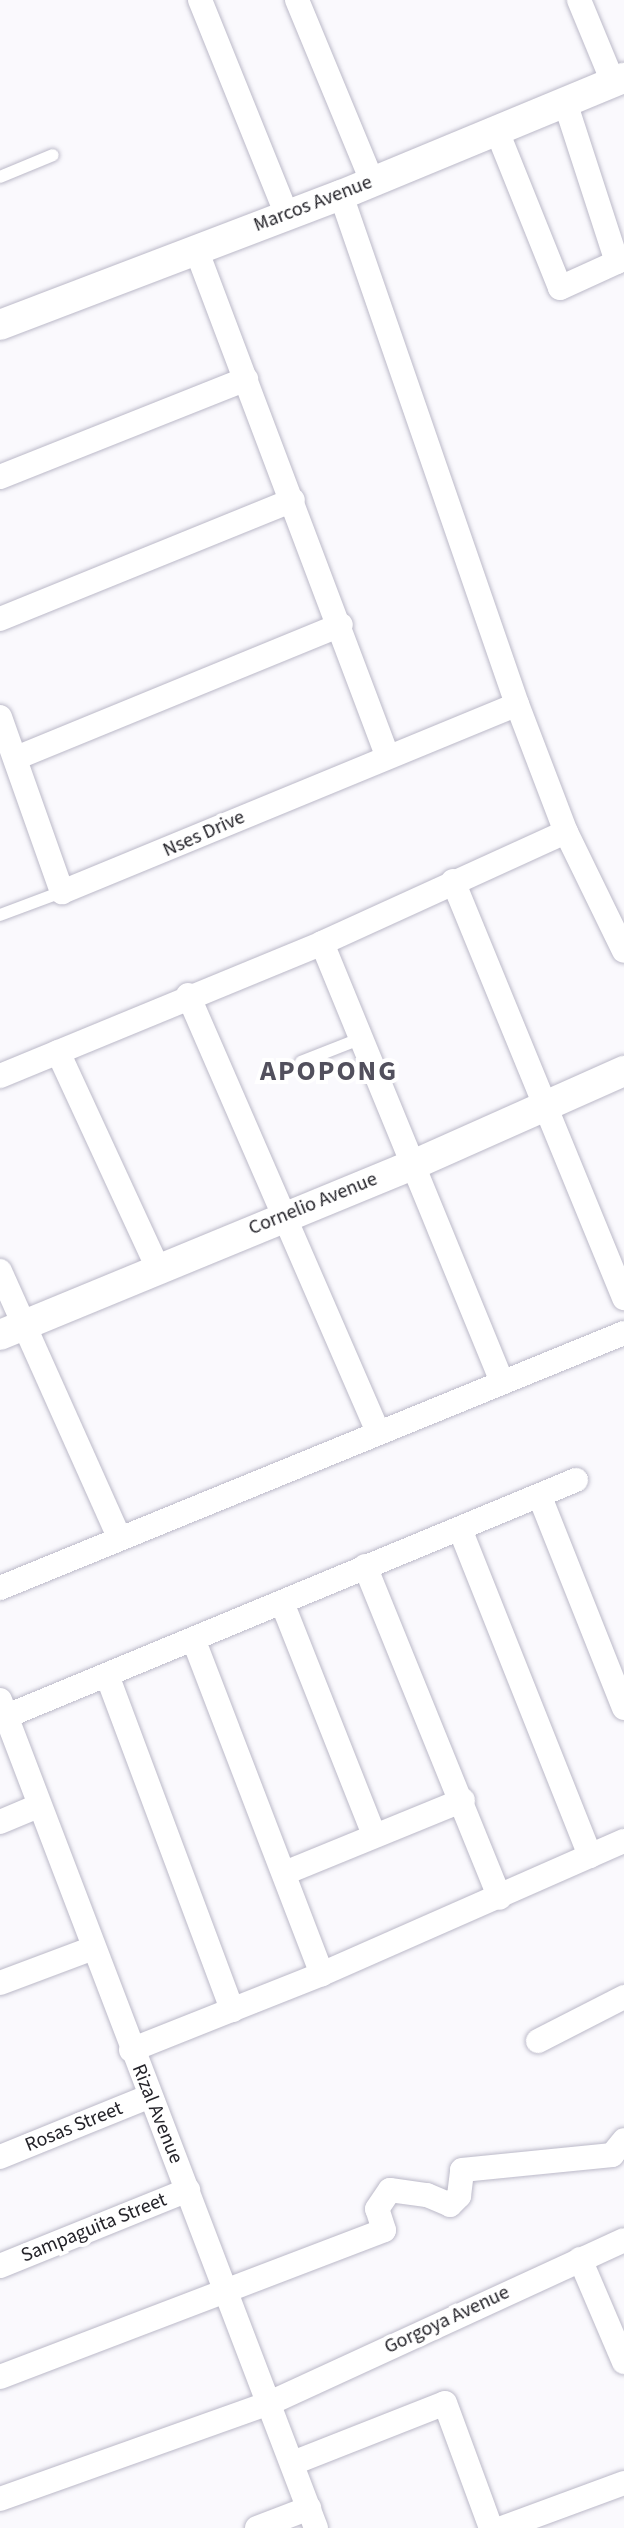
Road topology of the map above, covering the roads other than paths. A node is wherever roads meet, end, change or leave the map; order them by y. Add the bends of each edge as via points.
1 (200, 0) edge
2 (297, 0) edge
3 (579, 0) edge
4 (619, 80) edge
5 (565, 102) junction
6 (497, 131) junction
7 (53, 155) dead end
8 (0, 177) edge
9 (372, 181) junction
10 (341, 195) junction
11 (286, 213) junction
12 (196, 249) junction
13 (0, 325) edge
14 (246, 379) junction
15 (0, 477) edge
16 (293, 500) junction
17 (0, 619) edge
18 (341, 625) junction
19 (517, 704) junction
20 (0, 717) edge
21 (387, 755) junction
22 (16, 758) junction
23 (566, 832) junction
24 (453, 881) junction
25 (62, 892) junction
26 (0, 915) edge
27 (322, 943) junction
28 (624, 951) edge
29 (188, 995) junction
30 (362, 1038) junction
31 (58, 1052) junction
32 (301, 1062) dead end
33 (624, 1071) edge
34 (0, 1076) edge
35 (542, 1107) junction
36 (415, 1164) junction
37 (283, 1215) junction
38 (158, 1268) junction
39 (0, 1271) edge
40 (624, 1298) edge
41 (12, 1330) edge
42 (624, 1333) edge
43 (501, 1380) junction
44 (377, 1430) junction
45 (576, 1480) dead end
46 (540, 1497) junction
47 (460, 1529) junction
48 (119, 1537) junction
49 (365, 1566) junction
50 (0, 1588) edge
51 (283, 1605) junction
52 (194, 1641) junction
53 (107, 1675) junction
54 (3, 1708) edge
55 (624, 1708) edge
56 (463, 1800) junction
57 (38, 1806) junction
58 (0, 1822) edge
59 (374, 1835) junction
60 (624, 1841) edge
61 (590, 1856) junction
62 (287, 1872) junction
63 (500, 1898) junction
64 (93, 1948) junction
65 (322, 1974) junction
66 (0, 1983) edge
67 (624, 1997) edge
68 (232, 2010) junction
69 (538, 2041) dead end
70 (131, 2050) junction
71 (148, 2097) junction
72 (624, 2140) edge
73 (0, 2157) edge
74 (188, 2190) junction
75 (624, 2240) edge
76 (580, 2259) junction
77 (0, 2266) edge
78 (229, 2291) junction
79 (618, 2330) edge
80 (624, 2362) edge
81 (0, 2377) edge
82 (272, 2402) junction
83 (293, 2463) junction
84 (624, 2483) edge
85 (0, 2499) edge
86 (313, 2518) edge
87 (257, 2528) edge
88 (491, 2528) edge
89 (502, 2528) edge

1 - 11 street
2 - 9 street
3 - 4 street
4 - 5 street, Marcos Avenue
5 - 6 street, Marcos Avenue
5 - 6 street via 617,262 560,288
6 - 9 street, Marcos Avenue
7 - 8 lane
9 - 10 street, Marcos Avenue
10 - 11 street, Marcos Avenue
10 - 19 street
11 - 12 street, Marcos Avenue
12 - 13 street, Marcos Avenue
12 - 14 street
14 - 15 street
14 - 16 street
16 - 17 street
16 - 18 street
18 - 21 street
18 - 22 street
19 - 21 street, Nses Drive
19 - 23 street
20 - 22 street
21 - 25 street, Nses Drive
22 - 25 street
23 - 24 street
23 - 28 street
24 - 27 street
24 - 35 street
25 - 26 lane
27 - 29 street
27 - 30 street
29 - 31 street
29 - 37 street
30 - 32 lane
30 - 36 street
31 - 34 street
31 - 38 street
33 - 35 street, Cornelio Avenue
35 - 36 street, Cornelio Avenue
35 - 40 street
36 - 37 street, Cornelio Avenue
36 - 43 street
37 - 38 street, Cornelio Avenue
37 - 44 street
38 - 41 street, Cornelio Avenue
39 - 41 street
41 - 48 street
42 - 43 street
43 - 44 street
44 - 48 street
45 - 46 street
46 - 47 street
46 - 55 street
47 - 49 street
47 - 61 street
48 - 50 street
49 - 51 street
49 - 56 street
51 - 52 street
51 - 59 street
52 - 53 street
52 - 62 street
53 - 54 street
53 - 68 street
54 - 57 street, Rizal Avenue
56 - 59 street
56 - 63 street
57 - 58 street
57 - 64 street, Rizal Avenue
59 - 62 street
60 - 61 street
61 - 63 street
62 - 65 street
63 - 65 street
64 - 66 street
64 - 70 street, Rizal Avenue
65 - 68 street
67 - 69 street
68 - 70 street
70 - 71 street, Rizal Avenue
71 - 73 street, Rosas Street
71 - 74 street, Rizal Avenue
72 - 78 street via 612,2155 462,2170 459,2196 450,2205 427,2195 390,2190 377,2209 384,2230
74 - 77 street, Sampaguita Street
74 - 78 street, Rizal Avenue
75 - 76 street, Gorgoya Avenue
76 - 79 street
76 - 82 street, Gorgoya Avenue
78 - 81 street
78 - 82 street, Rizal Avenue
79 - 80 street
82 - 83 street, Rizal Avenue
82 - 85 street, Gorgoya Avenue
83 - 86 street, Rizal Avenue
83 - 88 street via 445,2403
84 - 89 street
86 - 87 street

